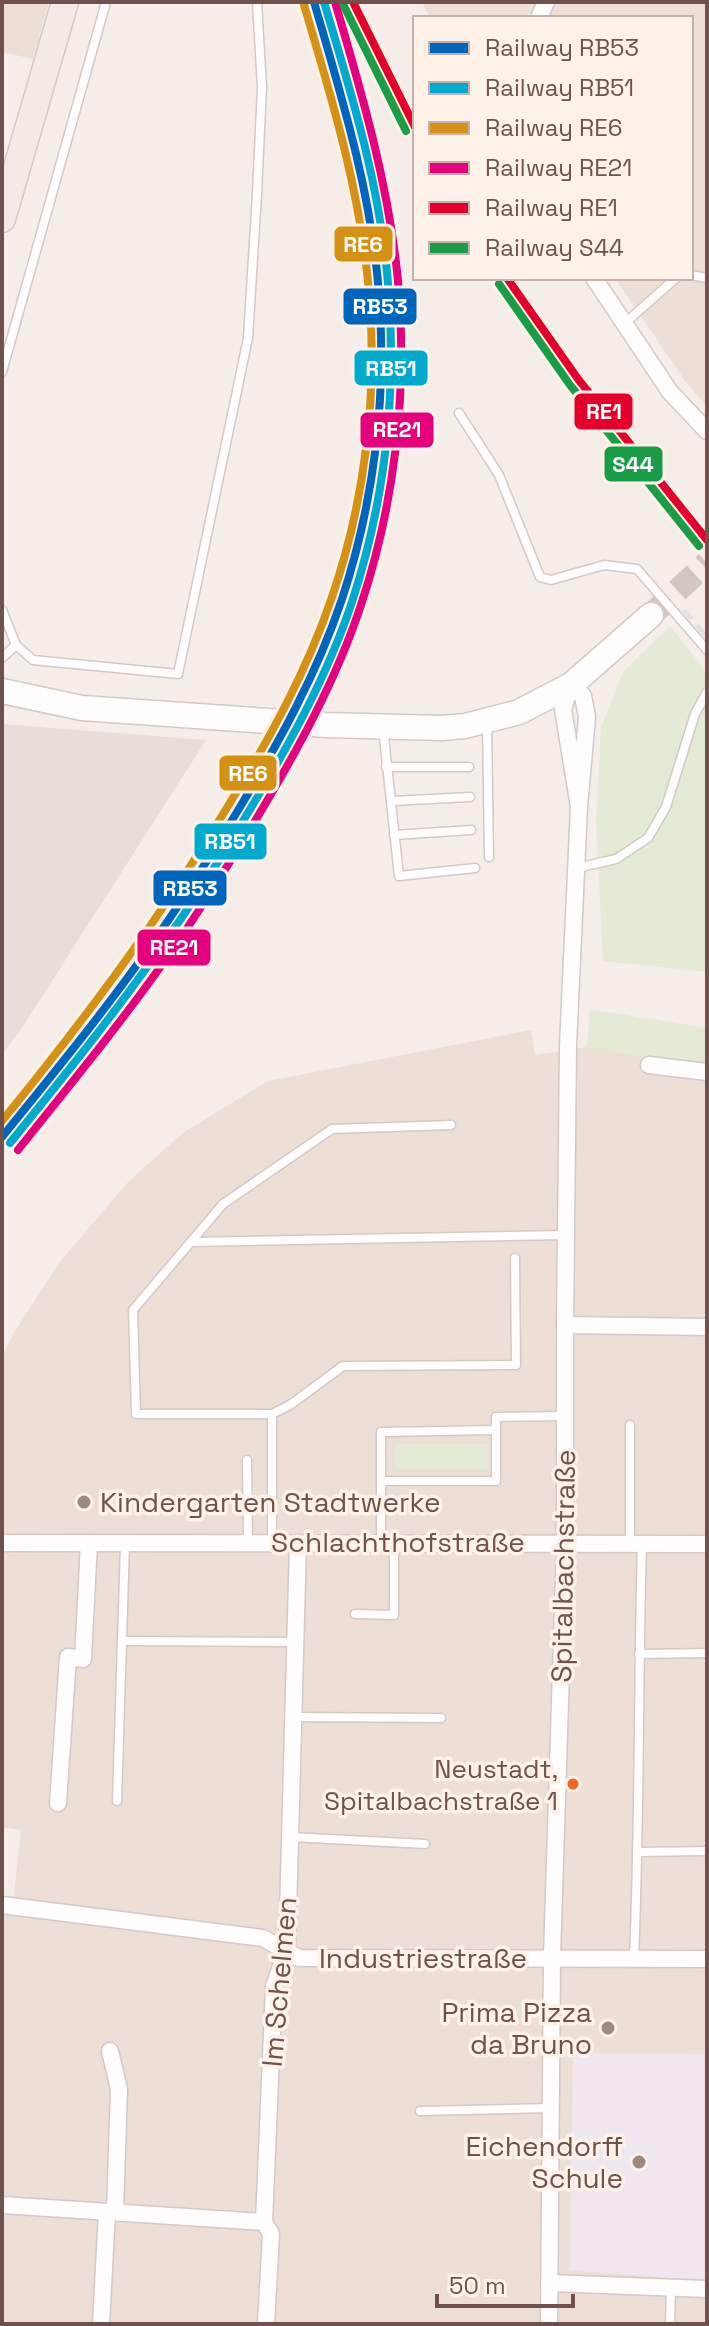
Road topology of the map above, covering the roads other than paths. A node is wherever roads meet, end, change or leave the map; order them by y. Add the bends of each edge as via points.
1 (65, 2) edge
2 (106, 2) edge
3 (257, 2) edge
4 (6, 187) edge
5 (2, 219) edge
6 (595, 280) edge
7 (674, 280) edge
8 (624, 324) junction
9 (2, 372) edge
10 (459, 413) dead end
11 (707, 431) edge
12 (2, 610) edge
13 (651, 615) tunnel mouth
14 (16, 645) junction
15 (707, 650) edge
16 (2, 658) edge
17 (571, 685) junction
18 (2, 691) edge
19 (707, 692) edge
20 (82, 708) junction
21 (2, 710) edge
22 (487, 722) junction
23 (383, 727) junction
24 (386, 767) junction
25 (469, 767) dead end
26 (470, 797) dead end
27 (391, 801) junction
28 (471, 830) dead end
29 (394, 835) junction
30 (489, 857) dead end
31 (475, 868) dead end
32 (576, 868) junction
33 (649, 1065) dead end
34 (707, 1072) edge
35 (451, 1125) dead end
36 (566, 1235) junction
37 (192, 1242) junction
38 (515, 1258) dead end
39 (565, 1325) junction
40 (707, 1327) edge
41 (272, 1414) junction
42 (565, 1416) junction
43 (630, 1425) dead end
44 (496, 1430) junction
45 (247, 1460) dead end
46 (381, 1481) junction
47 (388, 1542) junction
48 (565, 1542) junction
49 (636, 1542) junction
50 (2, 1543) edge
51 (89, 1543) junction
52 (125, 1543) junction
53 (248, 1543) junction
54 (272, 1543) junction
55 (298, 1543) junction
56 (707, 1544) edge
57 (355, 1614) dead end
58 (122, 1641) junction
59 (296, 1642) junction
60 (707, 1653) edge
61 (639, 1654) junction
62 (293, 1717) junction
63 (441, 1718) dead end
64 (117, 1801) dead end
65 (58, 1803) dead end
66 (290, 1837) junction
67 (425, 1844) dead end
68 (707, 1851) edge
69 (639, 1852) junction
70 (2, 1905) edge
71 (287, 1950) junction
72 (552, 1957) junction
73 (634, 1957) junction
74 (707, 1959) edge
75 (110, 2051) dead end
76 (551, 2108) junction
77 (420, 2111) dead end
78 (2, 2205) edge
79 (111, 2212) junction
80 (264, 2222) junction
81 (549, 2283) junction
82 (671, 2287) junction
83 (707, 2289) edge
84 (101, 2324) edge
85 (266, 2324) edge
86 (549, 2324) edge
87 (670, 2324) edge

1 - 4 main road
2 - 9 lane
3 - 14 lane via 262,87 248,338 178,674 33,660
4 - 5 main road
6 - 8 street
7 - 8 lane
8 - 11 street via 670,392
10 - 15 lane via 499,475 540,577 551,580 604,565 637,569
12 - 14 lane
13 - 17 street
14 - 16 lane
17 - 22 street
17 - 32 street, Spitalbachstraße via 563,709 579,807
18 - 20 street
19 - 32 lane via 666,807 648,838 616,859
20 - 21 street
20 - 23 street
22 - 23 street
22 - 30 lane
23 - 24 lane
24 - 25 lane
24 - 27 lane
26 - 27 lane
27 - 29 lane via 388,824
28 - 29 lane
29 - 31 lane via 399,876
32 - 36 street, Spitalbachstraße
33 - 34 street
35 - 37 lane via 332,1129 223,1204
36 - 37 lane
36 - 39 street, Spitalbachstraße
37 - 41 lane via 133,1310 136,1414
38 - 41 lane via 516,1365 343,1366
39 - 40 street
39 - 42 street, Spitalbachstraße
41 - 54 lane
42 - 44 lane via 496,1417
42 - 48 street, Spitalbachstraße
43 - 49 lane
44 - 46 lane via 381,1432
44 - 46 lane via 496,1481
45 - 53 lane
46 - 47 lane
47 - 48 street, Schlachthofstraße
47 - 55 street, Schlachthofstraße
47 - 57 lane via 394,1615
48 - 49 street, Schlachthofstraße
48 - 72 street, Spitalbachstraße
49 - 56 street, Schlachthofstraße
49 - 61 lane
50 - 51 street, Schlachthofstraße
51 - 52 street, Schlachthofstraße
51 - 65 street via 83,1659 68,1657
52 - 53 street, Schlachthofstraße
52 - 58 lane
53 - 54 street, Schlachthofstraße
54 - 55 street, Schlachthofstraße
55 - 59 street, Im Schelmen
58 - 59 lane
58 - 64 lane
59 - 62 street, Im Schelmen
60 - 61 lane
61 - 69 lane
62 - 63 lane
62 - 66 street, Im Schelmen
66 - 67 lane
66 - 71 street, Im Schelmen
68 - 69 lane
69 - 73 lane
70 - 71 street, Industriestraße via 263,1938
71 - 72 street, Industriestraße via 299,1958
71 - 80 street, Im Schelmen via 274,1986
72 - 73 street, Industriestraße
72 - 76 street, Spitalbachstraße
73 - 74 street, Industriestraße
75 - 79 street via 119,2089
76 - 77 lane
76 - 81 street, Spitalbachstraße
78 - 79 street
79 - 80 street
79 - 84 street
80 - 85 street, Im Schelmen via 271,2234
81 - 82 street
81 - 86 street, Spitalbachstraße
82 - 83 street
82 - 87 lane

